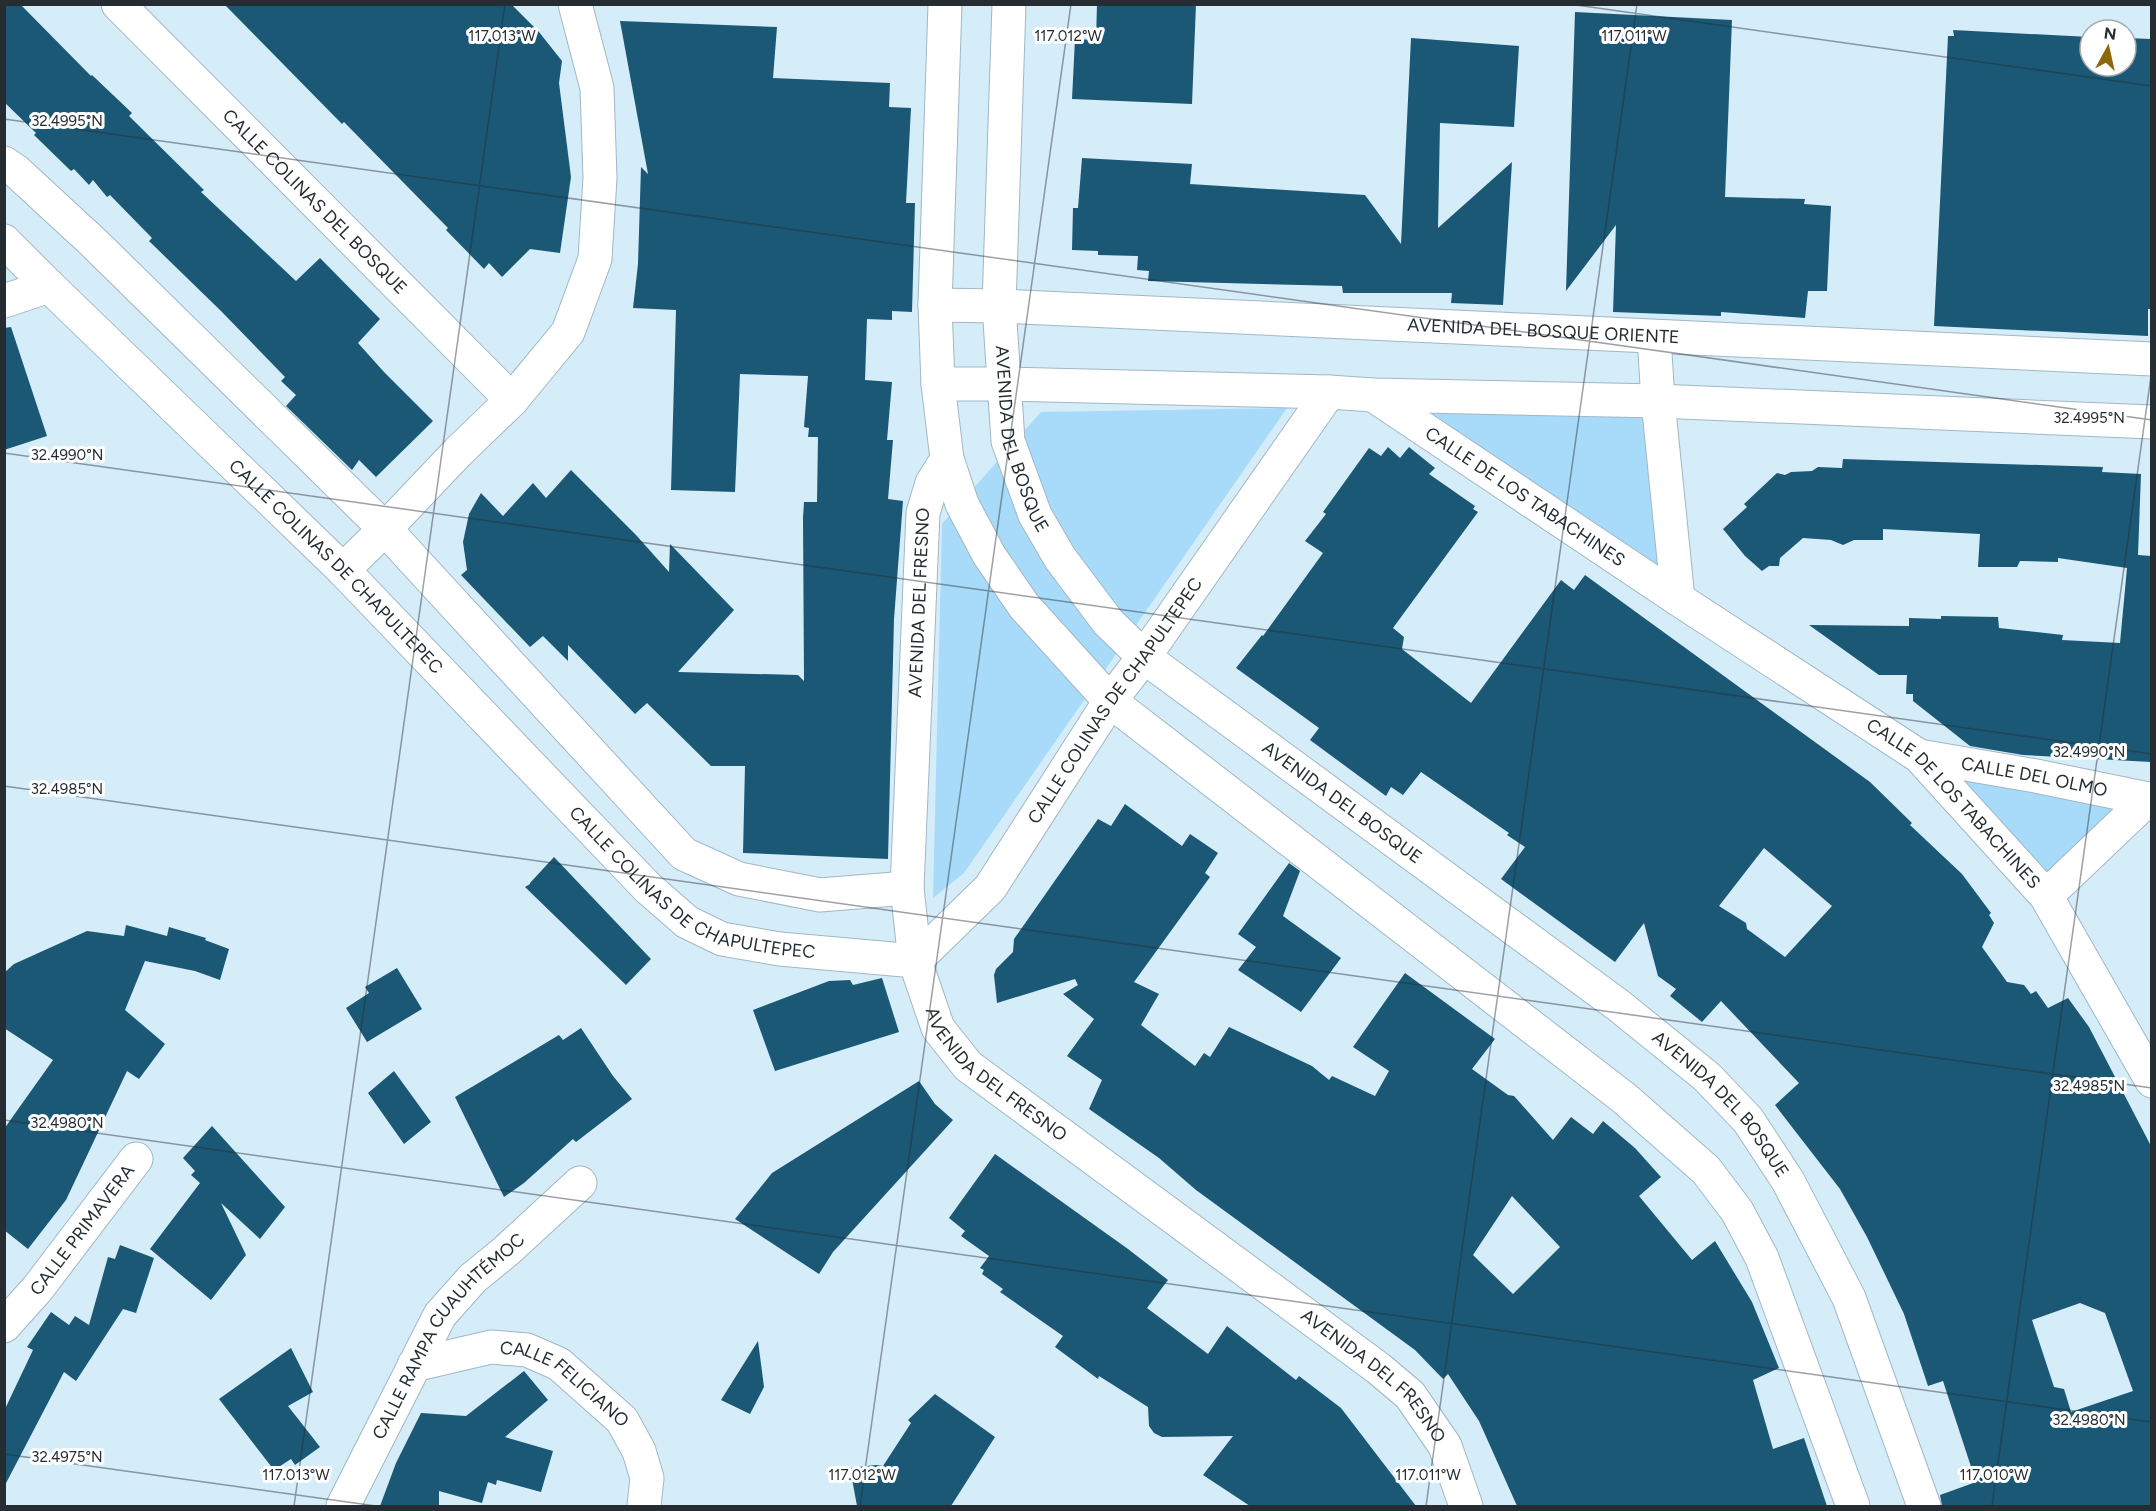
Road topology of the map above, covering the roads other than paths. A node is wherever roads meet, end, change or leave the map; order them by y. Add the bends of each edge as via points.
1 (118, 4) edge
2 (575, 4) edge
3 (945, 4) edge
4 (1009, 4) edge
5 (4, 163) edge
6 (4, 241) edge
7 (49, 286) junction
8 (4, 301) edge
9 (935, 305) junction
10 (999, 306) junction
11 (1654, 337) junction
12 (2151, 359) edge
13 (938, 384) junction
14 (1003, 384) junction
15 (1329, 392) junction
16 (1373, 395) junction
17 (512, 400) junction
18 (1658, 401) junction
19 (2151, 422) edge
20 (947, 459) junction
21 (385, 529) junction
22 (343, 570) junction
23 (1678, 599) junction
24 (1144, 657) junction
25 (1110, 701) junction
26 (1919, 756) junction
27 (2150, 799) edge
28 (907, 888) junction
29 (2046, 896) junction
30 (915, 961) junction
31 (2151, 1081) edge
32 (136, 1159) dead end
33 (580, 1183) dead end
34 (4, 1326) edge
35 (414, 1365) junction
36 (343, 1506) edge
37 (644, 1506) edge
38 (1466, 1506) edge
39 (1853, 1506) edge
40 (1924, 1506) edge

1 - 17 street, CALLE COLINAS DEL BOSQUE
2 - 17 street via 597,88 600,178 595,259 568,332
3 - 9 street
4 - 10 street, AVENIDA DEL BOSQUE
5 - 21 street, CALLE COLINAS DE CHAPULTEPEC via 94,243
6 - 7 street, CALLE COLINAS DE CHAPULTEPEC
7 - 8 street
7 - 22 street, CALLE COLINAS DE CHAPULTEPEC
9 - 10 street, AVENIDA DEL BOSQUE ORIENTE
9 - 13 street
10 - 11 street, AVENIDA DEL BOSQUE ORIENTE
10 - 14 street, AVENIDA DEL BOSQUE
11 - 12 street, AVENIDA DEL BOSQUE ORIENTE
11 - 18 street
13 - 14 street
13 - 20 street
14 - 15 street
14 - 24 street, AVENIDA DEL BOSQUE via 1008,441 1035,515 1060,558 1108,622
15 - 16 street
15 - 24 street, CALLE COLINAS DE CHAPULTEPEC
16 - 18 street
16 - 23 street, CALLE DE LOS TABACHINES
17 - 21 street
18 - 19 street
18 - 23 street
20 - 25 street via 962,504 989,555 1024,606
20 - 28 street, AVENIDA DEL FRESNO via 932,483 923,513
21 - 22 street
21 - 28 street, CALLE COLINAS DE CHAPULTEPEC via 684,854 739,879 820,895
22 - 30 street, CALLE COLINAS DE CHAPULTEPEC via 648,888 687,922 722,939 780,949
23 - 26 street, CALLE DE LOS TABACHINES
24 - 25 street, CALLE COLINAS DE CHAPULTEPEC
24 - 40 street, AVENIDA DEL BOSQUE via 1618,1005 1707,1077 1748,1120 1788,1181 1849,1298
25 - 30 street, CALLE COLINAS DE CHAPULTEPEC via 990,888
25 - 39 street via 1624,1098 1706,1170 1737,1211 1762,1258
26 - 27 street, CALLE DEL OLMO
26 - 29 street, CALLE DE LOS TABACHINES
27 - 29 street, CALLE DEL OLMO
28 - 30 street, AVENIDA DEL FRESNO
29 - 31 street, CALLE DE LOS TABACHINES
30 - 38 street, AVENIDA DEL FRESNO via 938,1028 968,1066 1410,1395 1445,1446
32 - 34 street, CALLE PRIMAVERA via 38,1288
33 - 35 street, CALLE RAMPA CUAUHTÉMOC via 474,1278 441,1315
35 - 36 street, CALLE RAMPA CUAUHTÉMOC
35 - 37 street, CALLE FELICIANO via 491,1347 527,1350 559,1364 622,1419 639,1451 647,1478

